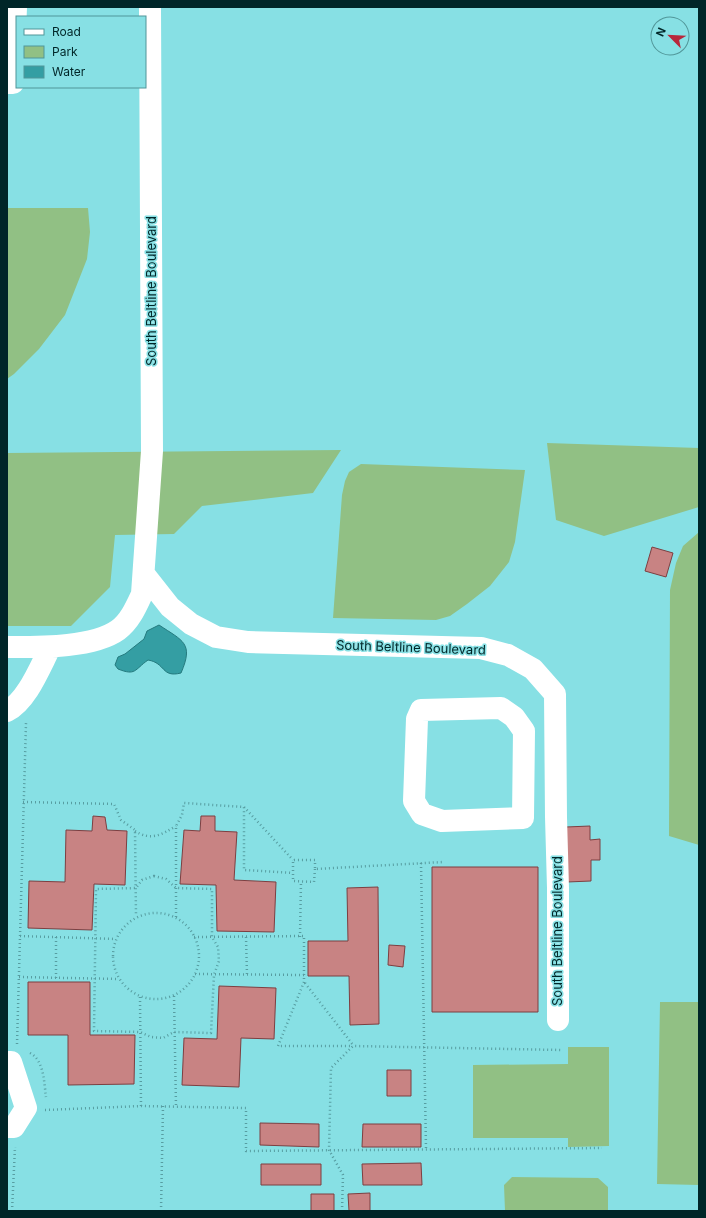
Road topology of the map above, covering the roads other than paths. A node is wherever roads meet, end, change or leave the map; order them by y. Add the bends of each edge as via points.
1 (16, 7) edge
2 (150, 7) edge
3 (7, 83) edge
4 (144, 574) junction
5 (7, 647) edge
6 (50, 648) junction
7 (7, 711) edge
8 (556, 817) junction
9 (523, 818) junction
10 (558, 1020) dead end
11 (10, 1054) edge
12 (11, 1134) edge

1 - 3 street via 13,83
2 - 4 street, South Beltline Boulevard via 152,451
4 - 6 street, South Beltline Boulevard via 142,594 133,614 119,630 101,639
4 - 8 street, South Beltline Boulevard via 170,607 191,624 216,637 248,642 481,648 508,655 533,669 555,694
5 - 6 street, South Beltline Boulevard
6 - 7 street via 26,692
8 - 9 street
8 - 10 street, South Beltline Boulevard
9 - 9 street via 524,731 514,717 501,708 421,710 417,719 414,801 422,814 442,821
11 - 12 street via 26,1108

